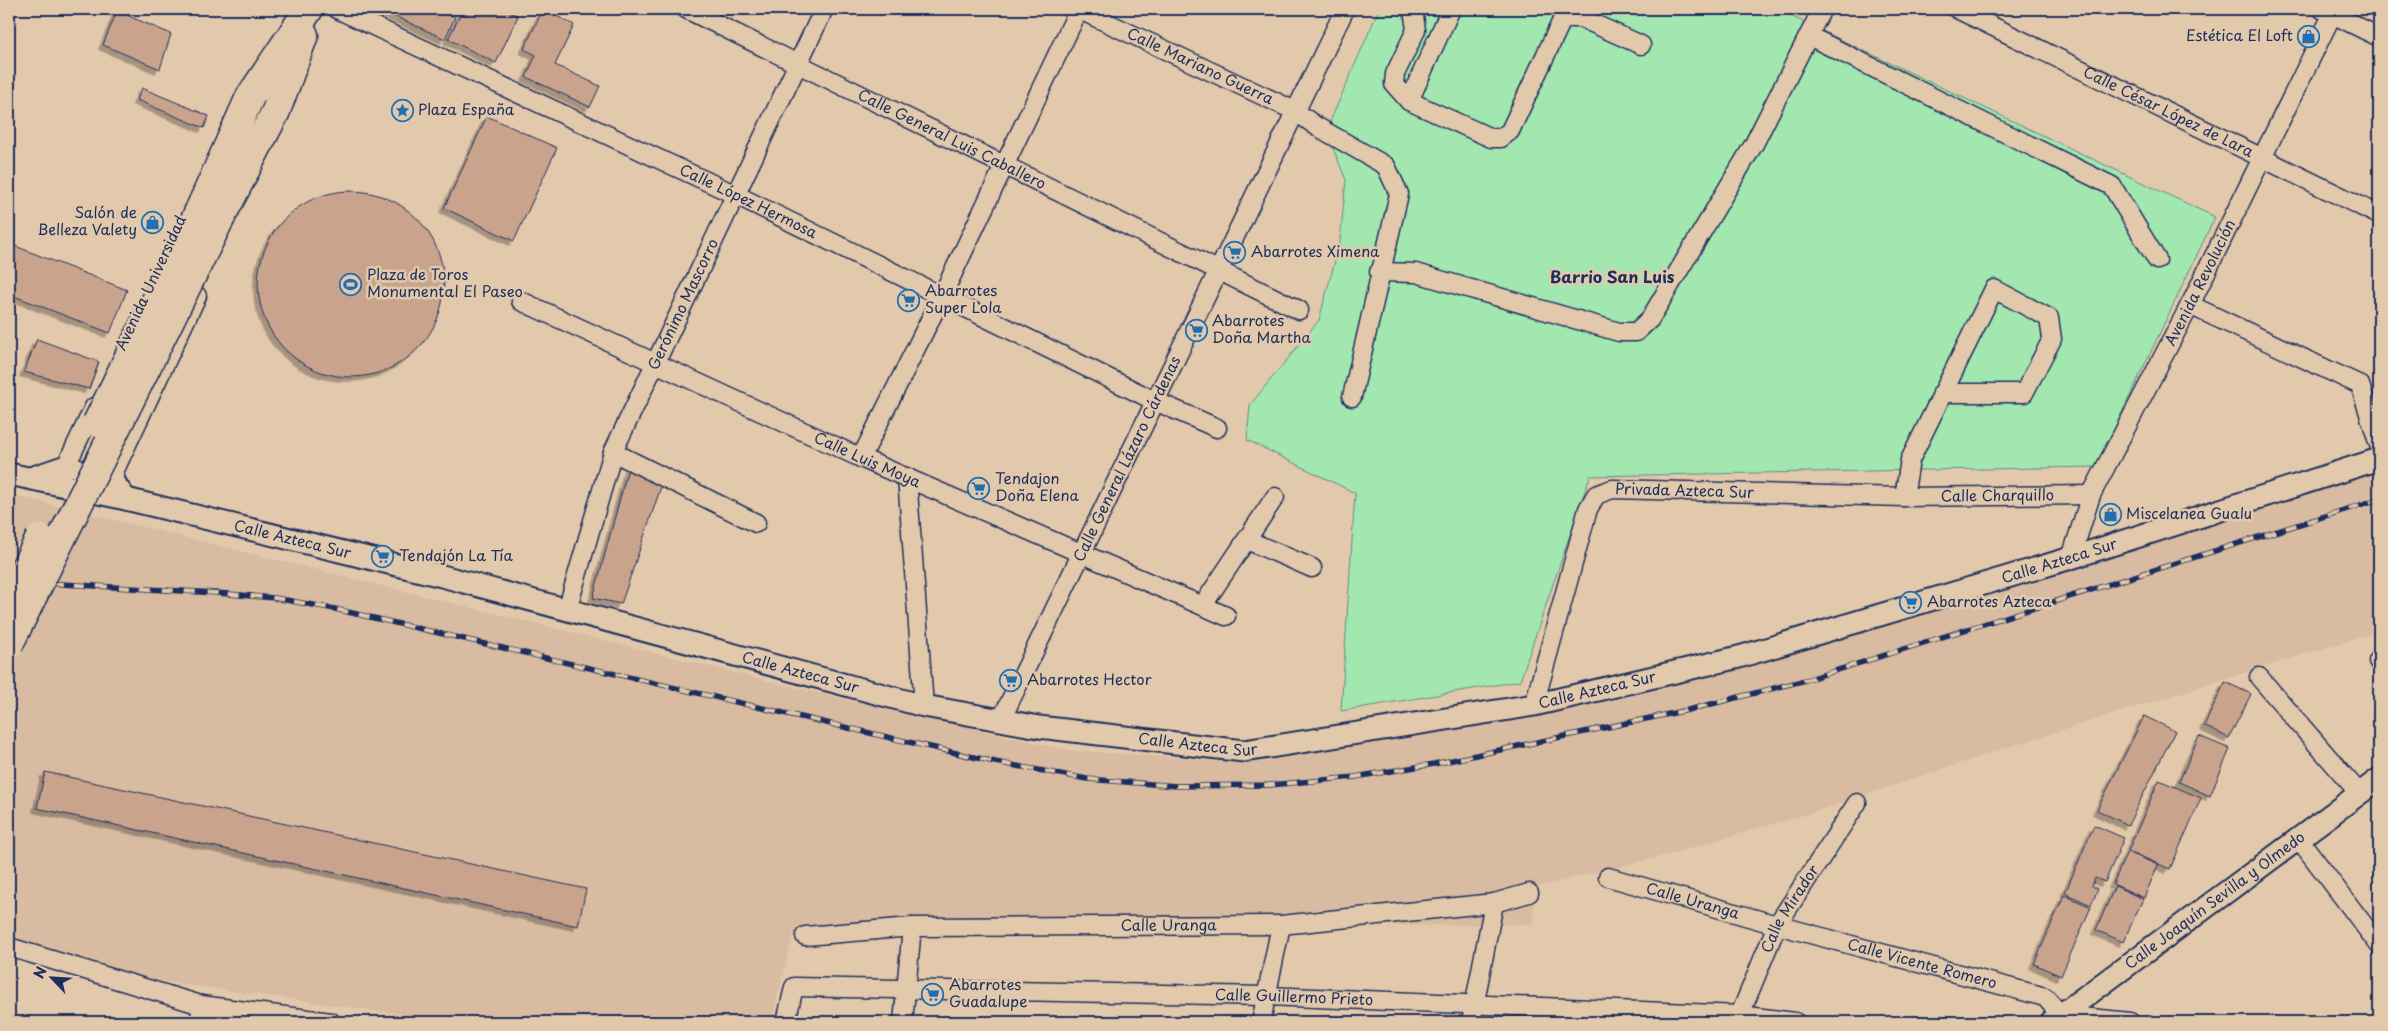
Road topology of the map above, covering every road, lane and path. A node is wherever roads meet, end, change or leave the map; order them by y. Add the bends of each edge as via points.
1 (309, 9) edge
2 (313, 9) edge
3 (337, 9) edge
4 (686, 9) edge
5 (824, 9) edge
6 (1078, 9) edge
7 (1345, 9) edge
8 (1413, 9) edge
9 (1451, 9) edge
10 (1822, 9) edge
11 (1957, 9) edge
12 (2330, 11) edge
13 (1583, 13) edge
14 (1809, 36) junction
15 (2379, 37) edge
16 (1642, 45) dead end
17 (798, 64) junction
18 (250, 98) junction
19 (1409, 101) junction
20 (276, 111) junction
21 (1295, 111) junction
22 (2262, 157) junction
23 (1004, 165) junction
24 (736, 194) junction
25 (210, 214) junction
26 (2379, 214) edge
27 (2157, 260) dead end
28 (1218, 270) junction
29 (1379, 272) junction
30 (942, 296) junction
31 (522, 301) dead end
32 (2190, 305) junction
33 (1299, 310) dead end
34 (655, 364) junction
35 (1942, 393) junction
36 (1352, 397) dead end
37 (1155, 401) junction
38 (1216, 428) dead end
39 (2379, 445) edge
40 (613, 452) junction
41 (861, 458) junction
42 (2379, 458) edge
43 (66, 466) junction
44 (9, 474) edge
45 (112, 476) junction
46 (906, 477) junction
47 (30, 478) junction
48 (2091, 495) junction
49 (1275, 497) dead end
50 (1904, 497) junction
51 (126, 499) junction
52 (756, 523) dead end
53 (1247, 540) junction
54 (1082, 552) junction
55 (2071, 558) junction
56 (1312, 568) dead end
57 (9, 599) edge
58 (1203, 605) junction
59 (567, 610) junction
60 (1226, 616) dead end
61 (9, 644) edge
62 (2259, 677) dead end
63 (1534, 705) junction
64 (924, 706) junction
65 (1001, 720) junction
66 (2379, 779) edge
67 (2359, 793) junction
68 (1857, 803) dead end
69 (2299, 839) junction
70 (1608, 877) dead end
71 (1529, 893) dead end
72 (1494, 903) junction
73 (1281, 925) junction
74 (1777, 925) junction
75 (912, 927) junction
76 (805, 936) dead end
77 (2379, 945) edge
78 (9, 947) edge
79 (907, 988) junction
80 (1266, 996) junction
81 (200, 1014) edge
82 (1473, 1014) edge
83 (1738, 1018) edge
84 (2056, 1018) edge
85 (331, 1022) edge
86 (786, 1022) edge
87 (903, 1022) edge
88 (1261, 1022) edge
89 (1795, 1022) edge
90 (2130, 1022) edge

1 - 18 main road, Avenida Universidad
2 - 20 main road, Avenida Universidad
3 - 24 street, Calle López Hermosa
4 - 17 street, Calle General Luis Caballero
5 - 17 street, Gerónimo Mascorro
6 - 21 street, Calle Mariano Guerra
6 - 23 street
7 - 21 street, Calle General Lázaro Cárdenas
8 - 19 street via 1416,30 1394,84
9 - 19 street
10 - 14 street
11 - 22 street, Calle César López de Lara
12 - 15 street
12 - 22 street, Avenida Revolución
13 - 16 street
13 - 19 street via 1563,18 1510,131 1501,138 1491,138
14 - 27 street via 2112,186
14 - 29 street via 1754,144 1650,319 1636,332 1619,332 1416,274
17 - 23 street, Calle General Luis Caballero
17 - 24 street, Gerónimo Mascorro
18 - 25 main road, Avenida Universidad
18 - 43 street, Avenida Universidad via 213,151
20 - 25 main road, Avenida Universidad
20 - 45 street, Avenida Universidad via 256,170
21 - 28 street, Calle General Lázaro Cárdenas
21 - 29 street, Calle Mariano Guerra via 1386,166 1399,194
22 - 26 street, Calle César López de Lara
22 - 32 street, Avenida Revolución
23 - 28 street, Calle General Luis Caballero
23 - 30 street
24 - 30 street, Calle López Hermosa
24 - 34 street, Gerónimo Mascorro
25 - 57 main road, Avenida Universidad, bridge
25 - 61 main road, Avenida Universidad, bridge
28 - 33 street, Calle General Luis Caballero
28 - 37 street, Calle General Lázaro Cárdenas
29 - 36 street, Calle Mariano Guerra
30 - 37 street, Calle López Hermosa
30 - 41 street
31 - 34 street, Calle Luis Moya
32 - 39 street via 2360,385
32 - 48 street, Avenida Revolución
34 - 40 street, Gerónimo Mascorro
34 - 41 street, Calle Luis Moya
35 - 35 street via 2024,393 2052,340 2049,318 1994,289
35 - 50 street via 1910,460
37 - 38 street, Calle López Hermosa
37 - 54 street, Calle General Lázaro Cárdenas
40 - 52 street
40 - 59 street, Gerónimo Mascorro
41 - 46 street, Calle Luis Moya
42 - 55 street, Calle Azteca Sur
43 - 45 street
43 - 47 street
44 - 47 street, Calle Azteca Sur
45 - 51 street
46 - 54 street, Calle Luis Moya
46 - 64 street
47 - 51 street, Calle Azteca Sur
48 - 50 street, Calle Charquillo
48 - 55 street, Avenida Revolución
49 - 53 street
50 - 63 street, Privada Azteca Sur via 1612,489 1596,495 1588,509
51 - 59 street, Calle Azteca Sur
53 - 56 street
53 - 58 street
54 - 58 street, Calle Luis Moya
54 - 65 street, Calle General Lázaro Cárdenas
55 - 63 street, Calle Azteca Sur via 1739,657
58 - 60 street, Calle Luis Moya
59 - 64 street, Calle Azteca Sur
62 - 67 street
63 - 65 street, Calle Azteca Sur via 1244,751
64 - 65 street, Calle Azteca Sur
66 - 67 street, Calle Joaquín Sevilla y Olmedo
67 - 69 street, Calle Joaquín Sevilla y Olmedo
68 - 74 street, Calle Mirador
69 - 77 street
69 - 84 street, Calle Joaquín Sevilla y Olmedo
70 - 74 street, Calle Uranga
71 - 72 street, Calle Uranga
72 - 73 street, Calle Uranga
72 - 82 street
73 - 75 street, Calle Uranga
73 - 80 street
74 - 83 street, Calle Mirador
74 - 84 street, Calle Vicente Romero via 2045,998
75 - 76 street, Calle Uranga
75 - 79 street
78 - 81 street
79 - 80 street, Calle Guillermo Prieto
79 - 86 street, Calle Guillermo Prieto via 794,987
79 - 87 street
80 - 82 street, Calle Guillermo Prieto
80 - 88 street
81 - 85 street
82 - 83 street, Calle Guillermo Prieto
83 - 89 street, Calle Guillermo Prieto
84 - 90 street

